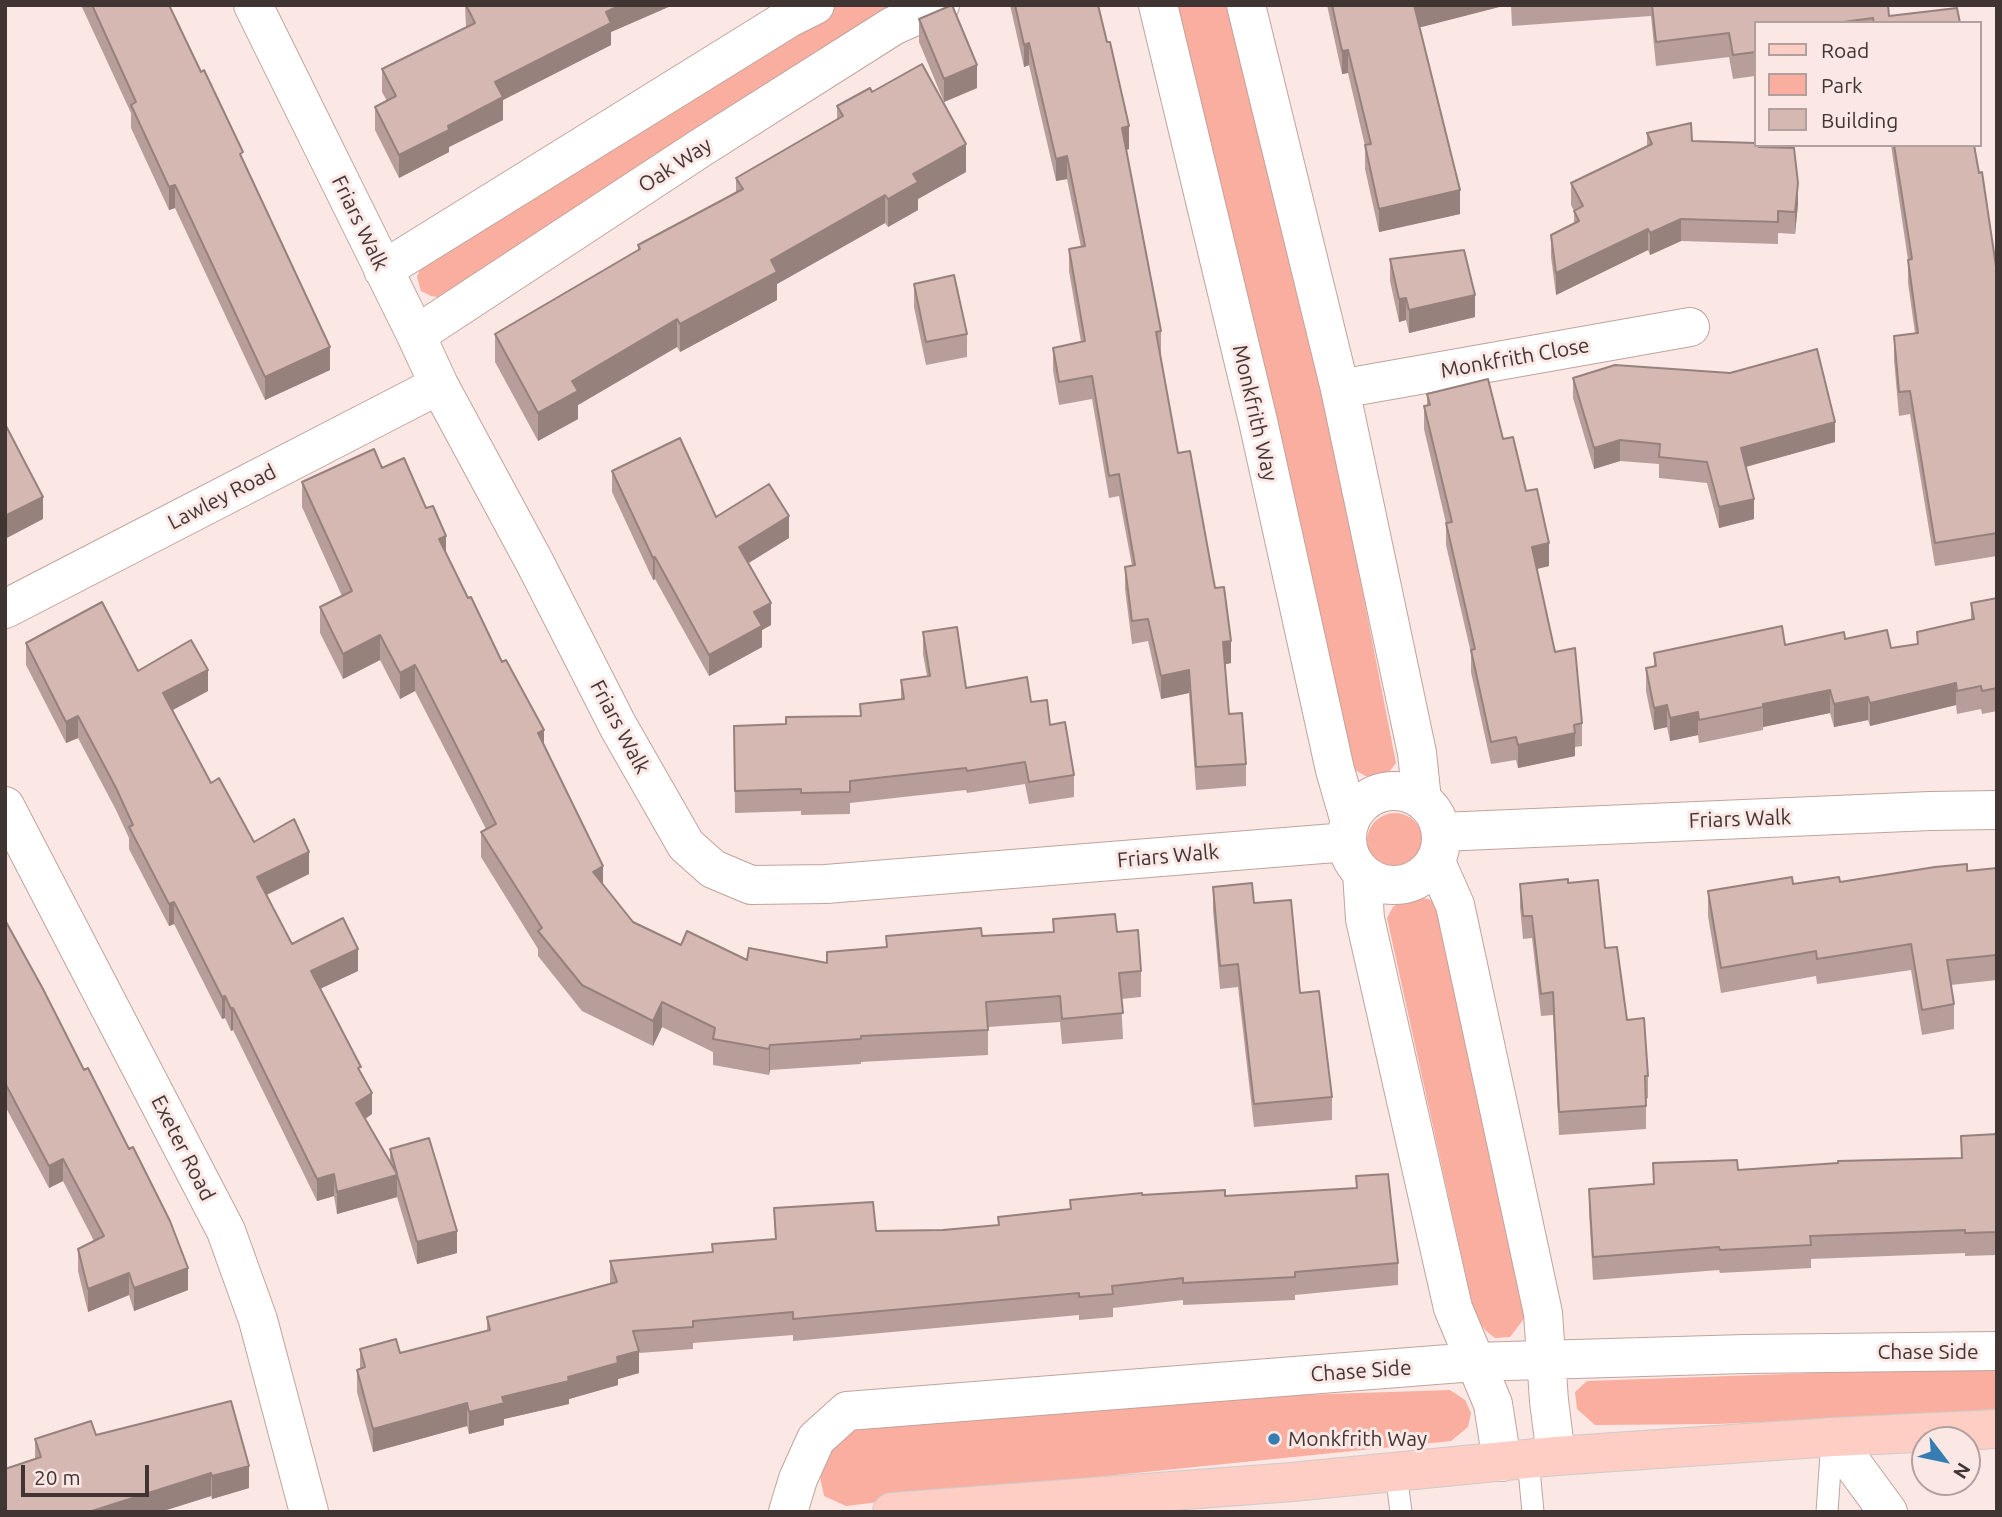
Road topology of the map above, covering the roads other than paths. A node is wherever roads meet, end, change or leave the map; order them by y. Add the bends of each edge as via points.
1 (253, 5) edge
2 (940, 5) edge
3 (1158, 5) edge
4 (1246, 5) edge
5 (796, 9) edge
6 (383, 270) junction
7 (1690, 327) dead end
8 (416, 335) junction
9 (439, 385) junction
10 (1340, 389) junction
11 (5, 609) edge
12 (1422, 800) junction
13 (5, 806) edge
14 (1997, 810) edge
15 (1353, 845) junction
16 (1438, 847) junction
17 (1997, 1352) edge
18 (1548, 1360) junction
19 (1475, 1362) junction
20 (1997, 1429) edge
21 (1833, 1437) junction
22 (1529, 1459) junction
23 (1396, 1473) junction
24 (903, 1511) edge
25 (309, 1512) edge
26 (788, 1512) edge
27 (892, 1512) edge
28 (1401, 1512) edge
29 (1533, 1512) edge
30 (1827, 1512) edge
31 (1888, 1512) edge

1 - 6 street, Friars Walk
2 - 8 street, Oak Way via 893,26
3 - 15 street, Monkfrith Way
4 - 10 street
5 - 6 street
6 - 8 street, Friars Walk
7 - 10 street, Monkfrith Close
8 - 9 street, Friars Walk
9 - 11 street, Lawley Road
9 - 15 street, Friars Walk via 625,738 686,845 713,869 751,885 826,884
10 - 12 street via 1417,753
12 - 15 street via 1408,793 1381,793 1359,806
12 - 16 street via 1437,816
13 - 25 street, Exeter Road via 226,1231 258,1320
14 - 16 street, Friars Walk
15 - 16 street via 1383,884 1400,886 1423,876
15 - 19 street, Monkfrith Way via 1365,919 1453,1308
16 - 18 street via 1455,905 1544,1313
17 - 18 street, Chase Side
18 - 19 street, Chase Side
18 - 22 street via 1549,1401
19 - 22 street, Monkfrith Way via 1493,1404
19 - 26 street, Chase Side via 847,1411 816,1439
20 - 21 main road
21 - 22 main road
21 - 30 lane
21 - 31 street
22 - 23 main road
22 - 29 lane
23 - 24 main road
23 - 28 lane
24 - 27 main road

